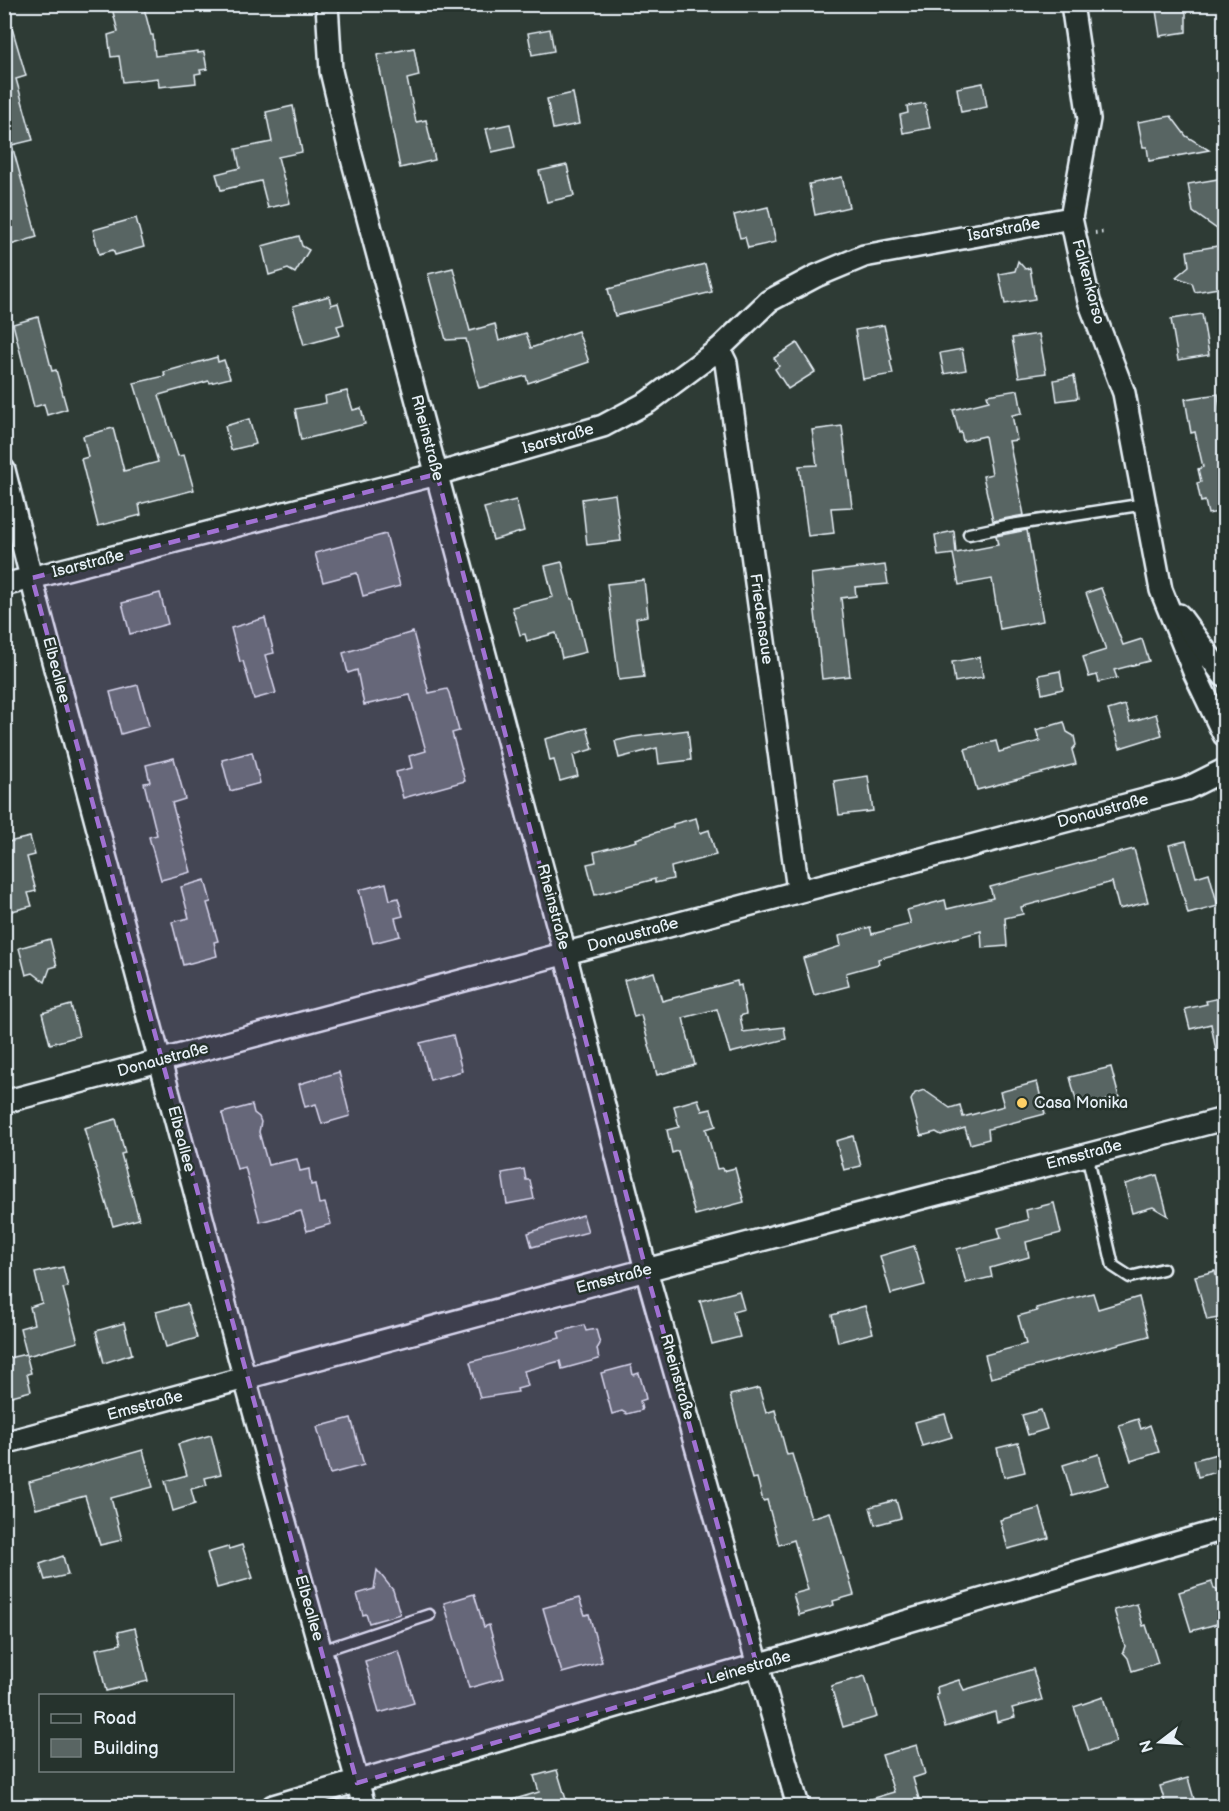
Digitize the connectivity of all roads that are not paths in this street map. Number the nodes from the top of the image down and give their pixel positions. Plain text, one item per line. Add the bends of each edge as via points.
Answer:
1 (327, 4) edge
2 (1072, 4) edge
3 (1071, 218) junction
4 (719, 349) junction
5 (4, 470) edge
6 (437, 474) junction
7 (1145, 504) junction
8 (969, 534) dead end
9 (32, 578) junction
10 (4, 585) edge
11 (1161, 590) junction
12 (1224, 676) edge
13 (1224, 735) edge
14 (1224, 770) edge
15 (798, 891) junction
16 (565, 953) junction
17 (160, 1060) junction
18 (4, 1102) edge
19 (1224, 1119) edge
20 (1087, 1154) junction
21 (1163, 1269) dead end
22 (646, 1270) junction
23 (245, 1379) junction
24 (4, 1443) edge
25 (1224, 1529) edge
26 (429, 1615) dead end
27 (321, 1651) junction
28 (757, 1666) junction
29 (357, 1783) junction
30 (273, 1806) edge
31 (364, 1806) edge
32 (798, 1806) edge

1 - 6 street, Rheinstraße via 331,71
2 - 3 street, Falkenkorso via 1089,119
3 - 4 street, Isarstraße via 864,256 769,301
3 - 7 street, Falkenkorso via 1089,301 1124,393
4 - 6 street, Isarstraße via 648,402 603,426
4 - 15 street, Friedensaue via 726,363
5 - 9 street, Elbeallee
6 - 9 street, Isarstraße
6 - 16 street, Rheinstraße
7 - 8 lane
7 - 11 street, Falkenkorso
9 - 10 street, Isarstraße
9 - 17 street, Elbeallee
11 - 12 street, Falkenkorso
11 - 13 street, Falkenkorso
14 - 15 street, Donaustraße via 1186,789
15 - 16 street, Donaustraße
16 - 17 street, Donaustraße
16 - 22 street, Rheinstraße
17 - 18 street, Donaustraße
17 - 23 street, Elbeallee
19 - 20 street, Emsstraße
20 - 21 lane via 1113,1266 1130,1277
20 - 22 street, Emsstraße
22 - 23 street, Emsstraße
22 - 28 street, Rheinstraße
23 - 24 street, Emsstraße
23 - 27 street, Elbeallee
25 - 28 street, Leinestraße
26 - 27 lane
27 - 29 street, Elbeallee
28 - 29 street, Leinestraße
28 - 32 street, Rheinstraße
29 - 30 street, Leinestraße
29 - 31 street, Elbeallee

